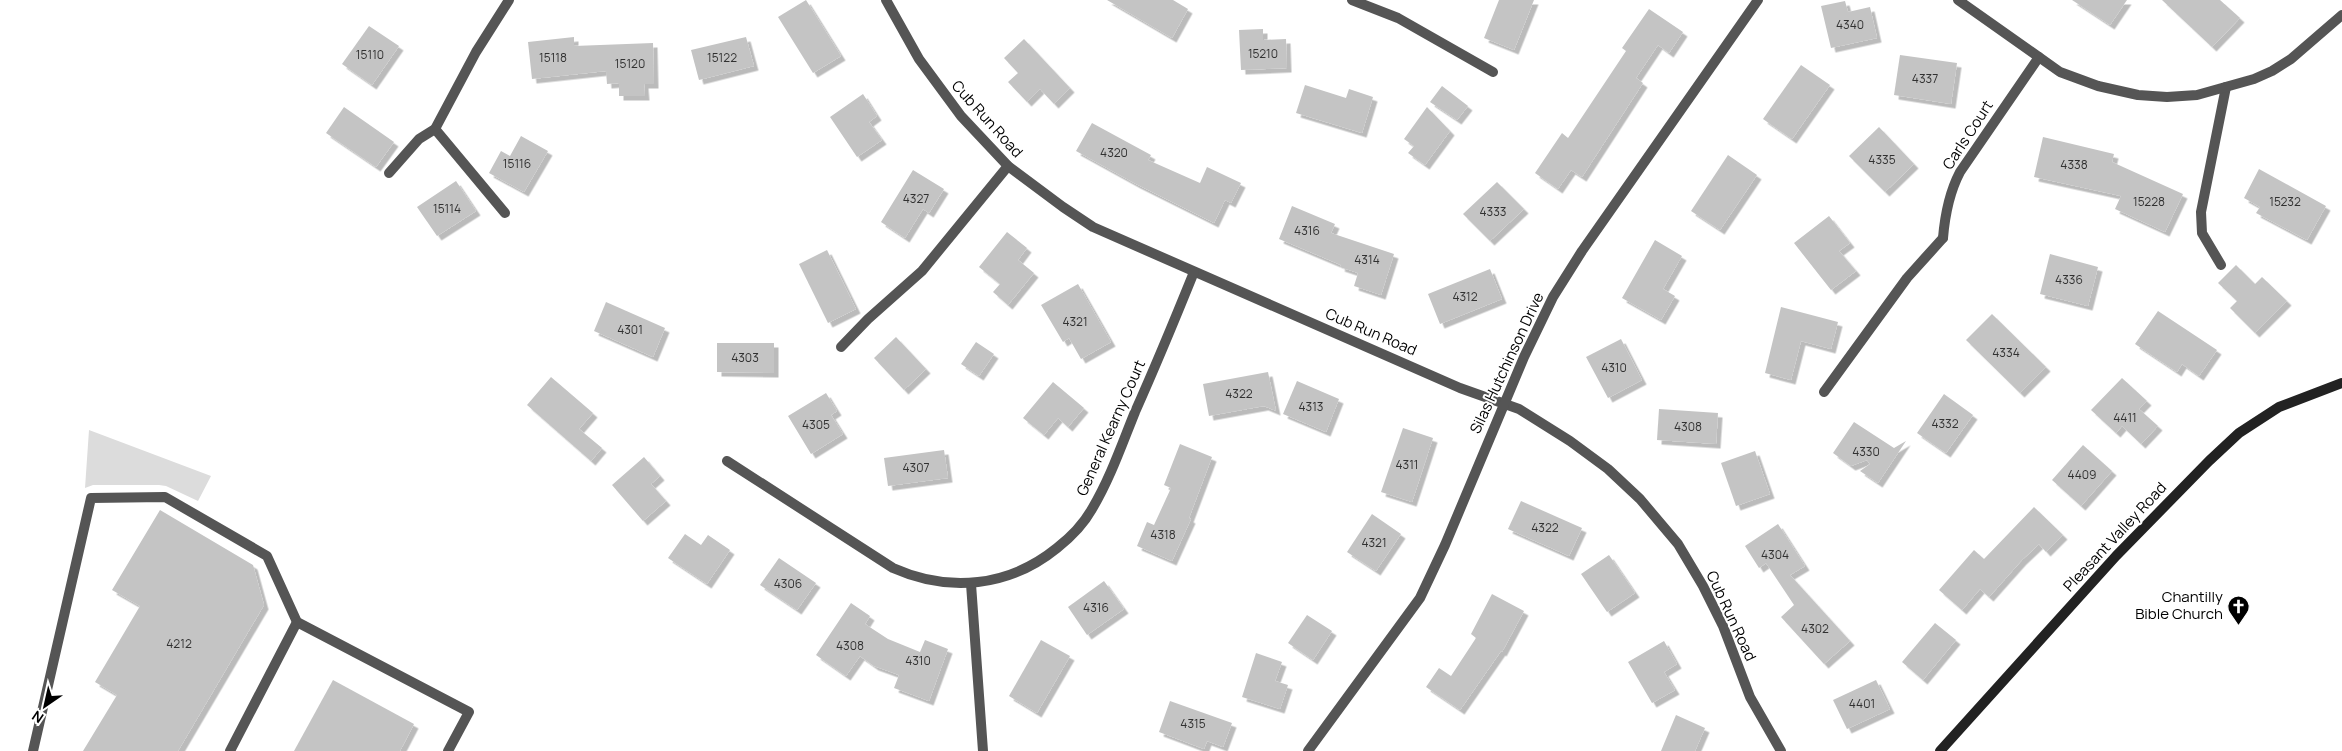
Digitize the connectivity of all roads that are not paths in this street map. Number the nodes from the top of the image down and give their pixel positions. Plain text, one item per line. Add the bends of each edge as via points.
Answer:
1 (509, 0) edge
2 (886, 0) edge
3 (1352, 0) edge
4 (1758, 0) edge
5 (1958, 0) edge
6 (2342, 15) edge
7 (2038, 57) junction
8 (1492, 72) dead end
9 (2226, 87) junction
10 (435, 129) junction
11 (1008, 166) junction
12 (389, 173) dead end
13 (505, 212) dead end
14 (2221, 265) dead end
15 (1194, 272) junction
16 (841, 347) dead end
17 (2342, 383) edge
18 (1824, 392) dead end
19 (1504, 403) junction
20 (727, 461) dead end
21 (971, 584) junction
22 (297, 622) junction
23 (33, 751) edge
24 (230, 751) edge
25 (448, 751) edge
26 (983, 751) edge
27 (1308, 751) edge
28 (1781, 751) edge
29 (1940, 751) edge

1 - 10 street via 476,52
2 - 11 street, Cub Run Road via 940,88
3 - 8 street via 1398,18
4 - 19 street, Silas Hutchinson Drive via 1553,297
5 - 7 street
6 - 9 street via 2291,59 2254,80
7 - 9 street via 2060,72 2090,84 2138,95 2196,95
7 - 18 street, Carls Court via 1960,172 1945,212 1943,238 1907,278
9 - 14 street via 2201,212 2202,233
10 - 12 street via 419,139
10 - 13 street
11 - 15 street, Cub Run Road via 1093,227
11 - 16 street via 922,271
15 - 19 street, Cub Run Road via 1460,388
15 - 21 street, General Kearny Court via 1092,510 1070,538 1046,557 1022,571
17 - 29 main road, Pleasant Valley Road via 2279,407 2239,433 2208,461 2116,556
19 - 27 street, Silas Hutchinson Drive via 1420,598
19 - 28 street, Cub Run Road via 1563,437 1608,469 1640,499 1678,544 1723,626 1750,696
20 - 21 street, General Kearny Court via 893,568 926,580
21 - 26 street
22 - 23 street via 267,556 165,496 90,498
22 - 24 street
22 - 25 street via 469,712

